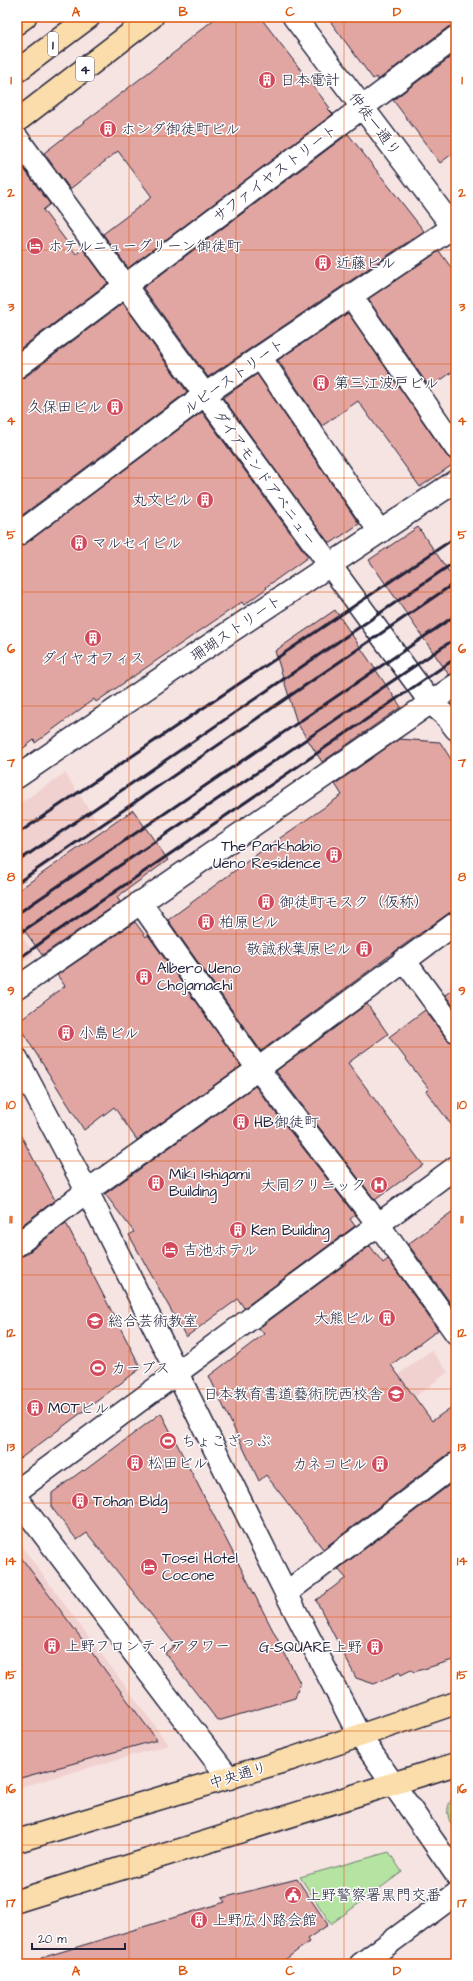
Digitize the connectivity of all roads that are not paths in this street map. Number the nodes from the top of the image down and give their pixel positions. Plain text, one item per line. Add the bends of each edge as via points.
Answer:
1 (25, 17) edge
2 (89, 17) edge
3 (152, 17) edge
4 (294, 17) edge
5 (17, 23) edge
6 (456, 37) edge
7 (17, 71) edge
8 (362, 107) junction
9 (17, 122) edge
10 (17, 138) edge
11 (455, 228) edge
12 (125, 286) junction
13 (351, 296) junction
14 (260, 358) junction
15 (17, 367) edge
16 (204, 395) junction
17 (456, 448) edge
18 (456, 481) edge
19 (380, 532) junction
20 (17, 535) edge
21 (329, 566) junction
22 (456, 685) edge
23 (430, 703) junction
24 (456, 729) edge
25 (17, 777) edge
26 (140, 902) junction
27 (456, 923) edge
28 (404, 960) junction
29 (17, 988) edge
30 (456, 1031) edge
31 (17, 1059) edge
32 (258, 1069) junction
33 (456, 1167) edge
34 (87, 1191) junction
35 (378, 1224) junction
36 (17, 1245) edge
37 (452, 1321) edge
38 (177, 1372) junction
39 (456, 1464) edge
40 (17, 1491) edge
41 (17, 1499) edge
42 (286, 1593) junction
43 (456, 1703) edge
44 (359, 1735) junction
45 (456, 1764) edge
46 (229, 1778) junction
47 (392, 1784) junction
48 (17, 1841) edge
49 (456, 1874) edge
50 (456, 1894) edge
51 (17, 1901) edge
52 (361, 1964) edge

1 - 5 main road
2 - 7 main road, 1
3 - 9 main road, 4
4 - 8 street, 仲徒一通り
6 - 8 street, サファイヤストリート
8 - 11 street, 仲徒一通り
8 - 12 street, サファイヤストリート
10 - 12 street, ダイアモンドアベニュー
11 - 13 street, ルビーストリート
12 - 15 street, サファイヤストリート
12 - 16 street, ダイアモンドアベニュー
13 - 14 street, ルビーストリート
13 - 17 street
14 - 16 street, ルビーストリート
14 - 19 street
16 - 20 street, ルビーストリート
16 - 21 street, ダイアモンドアベニュー
18 - 19 street, 珊瑚ストリート
19 - 21 street, 珊瑚ストリート
21 - 23 street, ダイアモンドアベニュー
21 - 25 street, 珊瑚ストリート
22 - 23 street
23 - 24 street, ダイアモンドアベニュー via 446,716
23 - 26 street
26 - 29 street
26 - 32 street
27 - 28 street
28 - 30 street
28 - 32 street
31 - 34 street
32 - 34 street
32 - 35 street
33 - 35 street
34 - 36 street
34 - 38 street
35 - 37 street
35 - 38 street
38 - 40 street
38 - 42 street
39 - 42 street
41 - 46 street
42 - 44 street
43 - 44 main road, 中央通り
44 - 46 main road, 中央通り
44 - 47 street
45 - 47 main road
46 - 48 main road, 中央通り
47 - 49 street
47 - 51 main road
50 - 52 street

